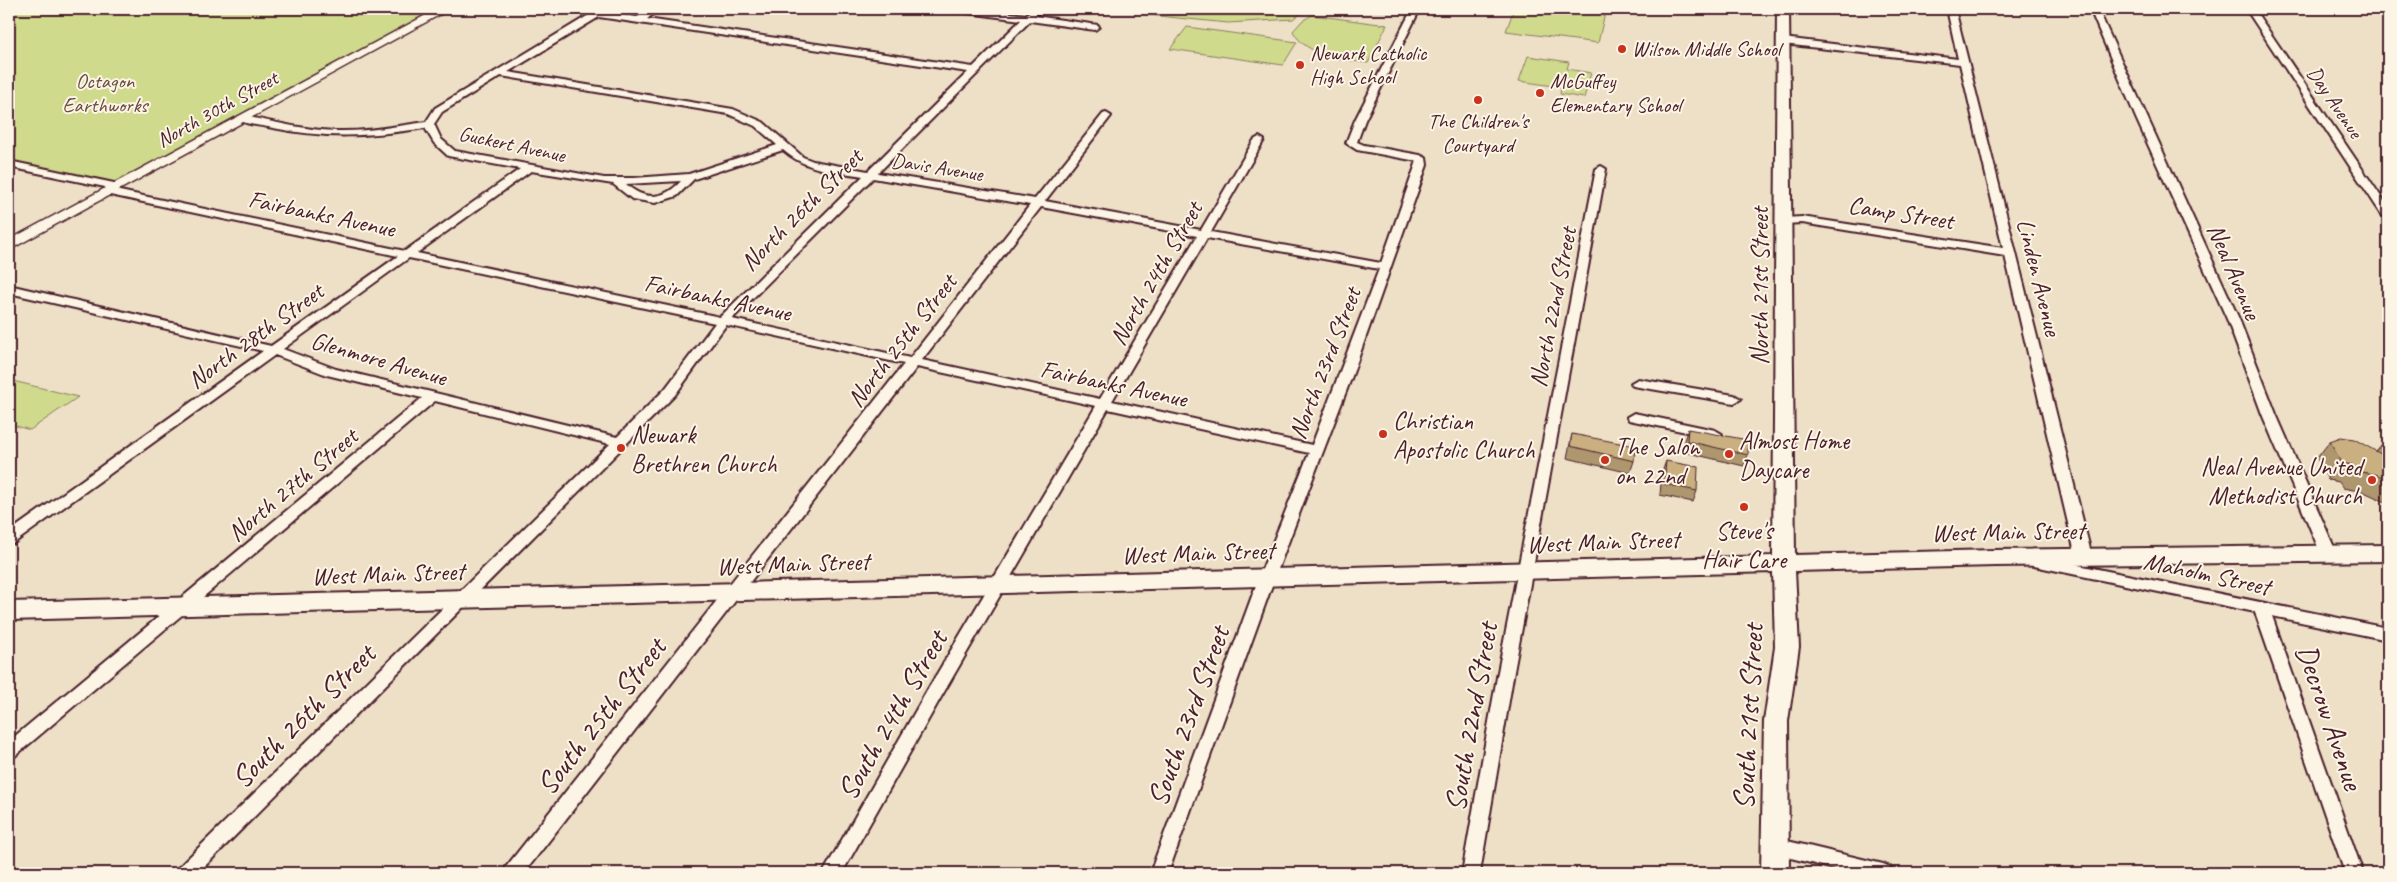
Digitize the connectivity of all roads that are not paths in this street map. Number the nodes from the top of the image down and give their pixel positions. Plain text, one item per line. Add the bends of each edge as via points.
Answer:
1 (445, 9) edge
2 (564, 9) edge
3 (656, 9) edge
4 (960, 9) edge
5 (1037, 9) edge
6 (1416, 9) edge
7 (1783, 9) edge
8 (1951, 9) edge
9 (2094, 9) edge
10 (2250, 9) edge
11 (598, 14) junction
12 (1028, 18) junction
13 (639, 20) junction
14 (1095, 27) dead end
15 (1783, 41) junction
16 (1964, 62) junction
17 (975, 70) junction
18 (499, 73) junction
19 (1106, 116) dead end
20 (244, 119) junction
21 (429, 124) junction
22 (1259, 140) dead end
23 (786, 146) junction
24 (9, 164) edge
25 (527, 169) junction
26 (1601, 169) dead end
27 (870, 175) junction
28 (690, 177) junction
29 (617, 182) junction
30 (110, 192) junction
31 (1038, 203) junction
32 (2388, 215) edge
33 (1784, 221) junction
34 (1204, 234) junction
35 (9, 246) edge
36 (2010, 253) junction
37 (407, 254) junction
38 (1384, 267) junction
39 (9, 289) edge
40 (723, 321) junction
41 (274, 350) junction
42 (913, 362) junction
43 (1638, 383) dead end
44 (432, 397) junction
45 (1734, 399) dead end
46 (1105, 404) junction
47 (1634, 417) dead end
48 (1715, 434) edge
49 (620, 442) junction
50 (1316, 450) junction
51 (9, 539) edge
52 (2388, 553) edge
53 (2329, 554) junction
54 (2084, 557) junction
55 (2016, 558) junction
56 (1784, 564) junction
57 (1525, 571) junction
58 (1268, 577) junction
59 (1000, 585) junction
60 (732, 592) junction
61 (460, 599) junction
62 (181, 606) junction
63 (2261, 608) junction
64 (9, 611) edge
65 (2388, 634) edge
66 (9, 751) edge
67 (1775, 846) junction
68 (186, 873) edge
69 (513, 873) edge
70 (832, 873) edge
71 (1159, 873) edge
72 (1471, 873) edge
73 (1775, 873) edge
74 (1882, 873) edge
75 (2354, 873) edge

1 - 20 street, North 30th Street
2 - 11 street
3 - 13 street
4 - 12 street
5 - 12 street, North 26th Street
6 - 38 street, North 23rd Street via 1351,143 1361,148 1422,160
7 - 15 main road, North 21st Street
8 - 16 street, Linden Avenue
9 - 53 street, Neal Avenue via 2233,319 2269,414
10 - 32 street, Day Avenue
11 - 13 street
11 - 18 street
12 - 14 street
12 - 17 street, North 26th Street
13 - 17 street
15 - 16 street
15 - 33 main road, North 21st Street
16 - 36 street, Linden Avenue
17 - 27 street, North 26th Street
18 - 21 street via 438,110
18 - 23 street, Davis Avenue via 730,111 759,124
19 - 31 street, North 25th Street
20 - 21 street, Guckert Avenue via 312,132 348,134
20 - 30 street, North 30th Street
21 - 25 street, Guckert Avenue via 434,138 452,154
22 - 34 street, North 24th Street
23 - 27 street, Davis Avenue via 798,159 810,164
23 - 28 street, Guckert Avenue
24 - 30 street via 110,185
25 - 29 street, Guckert Avenue
25 - 37 street, North 28th Street
26 - 57 street, North 22nd Street
27 - 31 street, Davis Avenue
27 - 40 street, North 26th Street
28 - 29 street, Guckert Avenue
28 - 29 street via 676,193 655,200 634,197
30 - 35 street, North 30th Street
30 - 37 street, Fairbanks Avenue
31 - 34 street, Davis Avenue
31 - 42 street, North 25th Street
33 - 36 street, Camp Street via 1802,220
33 - 56 main road, North 21st Street
34 - 38 street, Davis Avenue
34 - 46 street, North 24th Street
36 - 54 street, Linden Avenue
37 - 40 street, Fairbanks Avenue
37 - 41 street, North 28th Street
38 - 50 street, North 23rd Street
39 - 41 street, Glenmore Avenue
40 - 42 street, Fairbanks Avenue
40 - 49 street, North 26th Street via 670,392
41 - 44 street, Glenmore Avenue via 332,372
41 - 51 street, North 28th Street
42 - 46 street, Fairbanks Avenue
42 - 60 street, North 25th Street
43 - 45 street
44 - 49 street, Glenmore Avenue
44 - 62 street, North 27th Street
46 - 50 street, Fairbanks Avenue
46 - 59 street, North 24th Street
47 - 48 street
49 - 61 street, North 26th Street
50 - 58 street, North 23rd Street
52 - 53 main road, West Main Street
53 - 54 main road, West Main Street
54 - 55 main road, West Main Street
55 - 56 main road, West Main Street
55 - 63 street, Maholm Street
56 - 57 main road, West Main Street
56 - 67 main road, South 21st Street via 1787,647 1776,722
57 - 58 main road, West Main Street
57 - 72 street, South 22nd Street
58 - 59 main road, West Main Street
58 - 71 street, South 23rd Street
59 - 60 main road, West Main Street
59 - 70 street, South 24th Street
60 - 61 main road, West Main Street
60 - 69 street, South 25th Street
61 - 62 main road, West Main Street
61 - 68 street, South 26th Street
62 - 64 main road, West Main Street
62 - 66 street, North 27th Street
63 - 65 street, Maholm Street
63 - 75 street, Decrow Avenue
67 - 73 main road, South 21st Street
67 - 74 street

